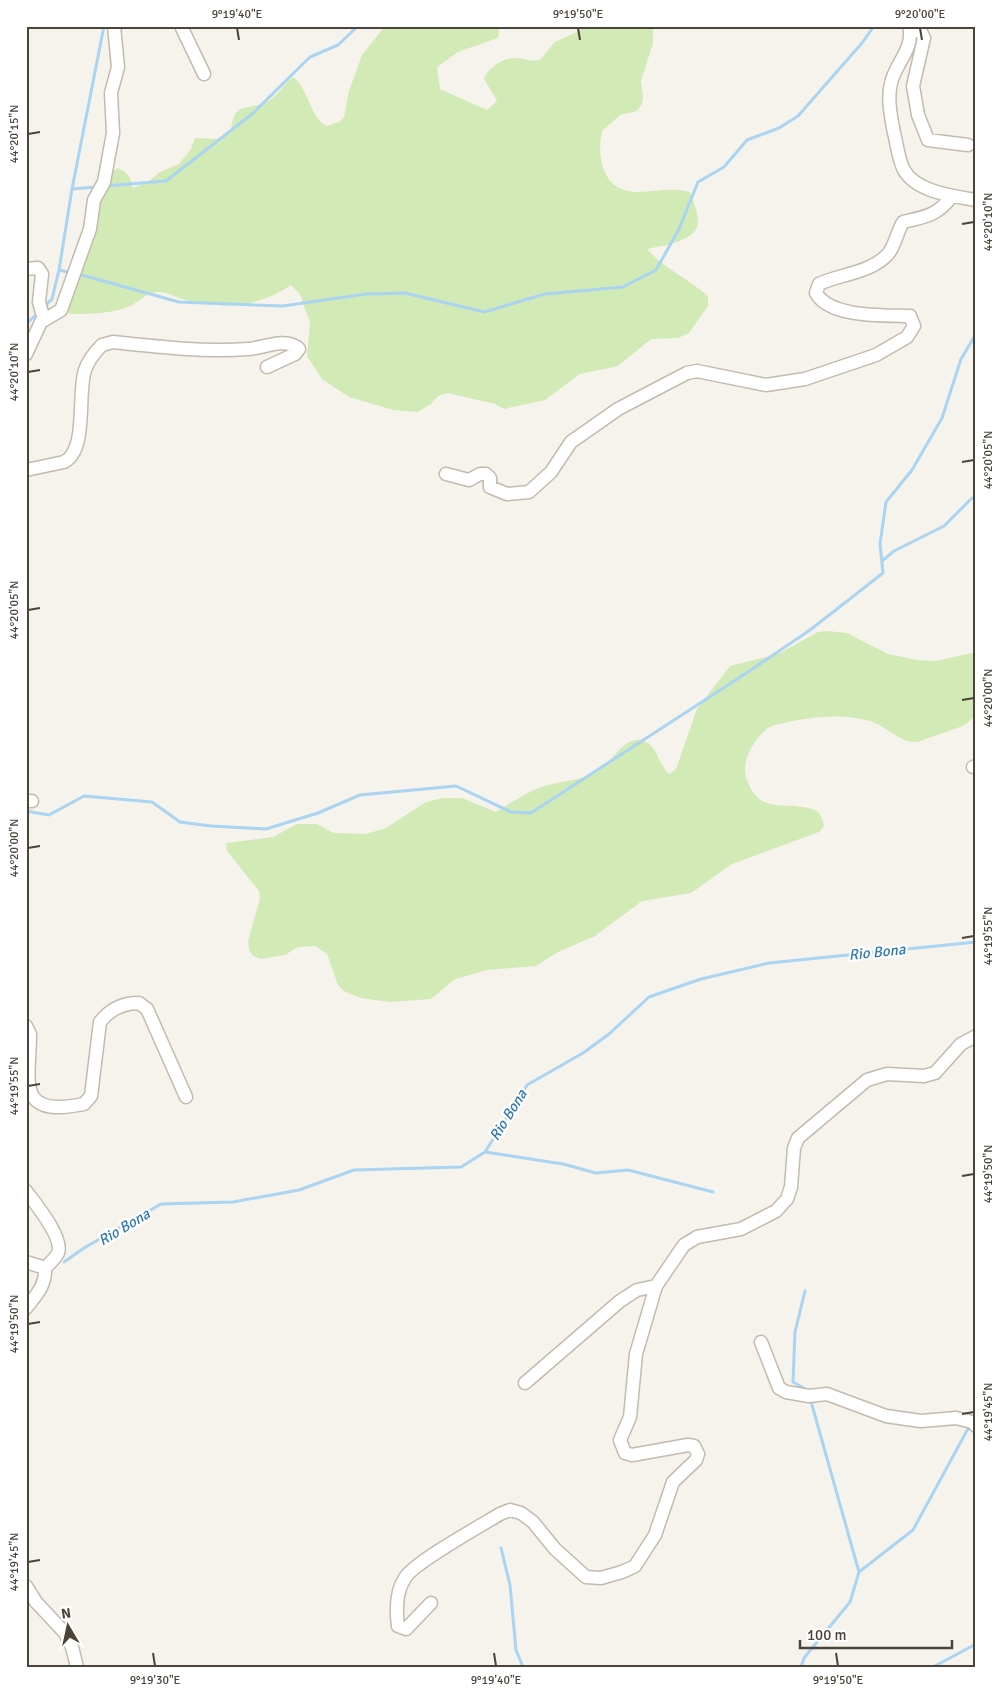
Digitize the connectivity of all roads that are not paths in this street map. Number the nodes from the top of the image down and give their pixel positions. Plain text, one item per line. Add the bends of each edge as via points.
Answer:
1 (114, 26) edge
2 (181, 26) edge
3 (910, 28) edge
4 (204, 74) dead end
5 (968, 145) dead end
6 (952, 196) junction
7 (976, 200) edge
8 (26, 269) edge
9 (44, 320) junction
10 (26, 354) edge
11 (266, 367) dead end
12 (26, 470) edge
13 (446, 474) dead end
14 (26, 1026) edge
15 (976, 1036) edge
16 (186, 1097) dead end
17 (26, 1190) edge
18 (26, 1262) edge
19 (44, 1268) junction
20 (656, 1286) junction
21 (26, 1308) edge
22 (761, 1342) dead end
23 (525, 1383) dead end
24 (976, 1426) edge
25 (26, 1586) edge
26 (431, 1603) dead end
27 (77, 1667) edge

1 - 9 street via 118,67 111,93 113,134 104,182 94,200 90,229 60,310
2 - 4 street
3 - 5 street via 921,32 924,38 913,86 918,115 928,140
3 - 6 street via 909,44 891,82 889,98 902,168 918,184
6 - 7 street
6 - 13 street via 943,209 903,222 893,246 877,262 819,284 816,294 833,308 910,316 914,326 907,337 876,355 805,380 766,385 697,371 687,373 618,410 572,442 551,472 529,492 507,494 490,487 490,478 486,474 469,480
8 - 9 street via 38,268 42,274 39,302
9 - 10 street
11 - 12 street via 299,349 286,343 250,349 190,351 113,342 102,345 84,370 74,452 64,462
14 - 16 street via 30,1034 28,1087 33,1098 56,1106 84,1104 91,1096 100,1022 119,1006 138,1003 147,1009
15 - 20 street via 961,1044 935,1073 924,1076 887,1074 861,1084 798,1138 794,1148 791,1187 787,1200 776,1211 741,1229 698,1236 684,1245
17 - 19 street via 57,1236 58,1254
18 - 19 street
19 - 21 street via 41,1289
20 - 23 street via 637,1290 620,1301
20 - 26 street via 636,1354 630,1417 620,1440 625,1453 632,1455 688,1445 694,1446 698,1454 696,1460 673,1482 655,1534 635,1566 600,1578 586,1577 555,1549 533,1522 522,1513 510,1510 405,1576 399,1591 398,1626 406,1630
22 - 24 street via 779,1388 786,1392 809,1396 827,1394 886,1416 921,1421 956,1418
25 - 27 street via 36,1602 65,1633

